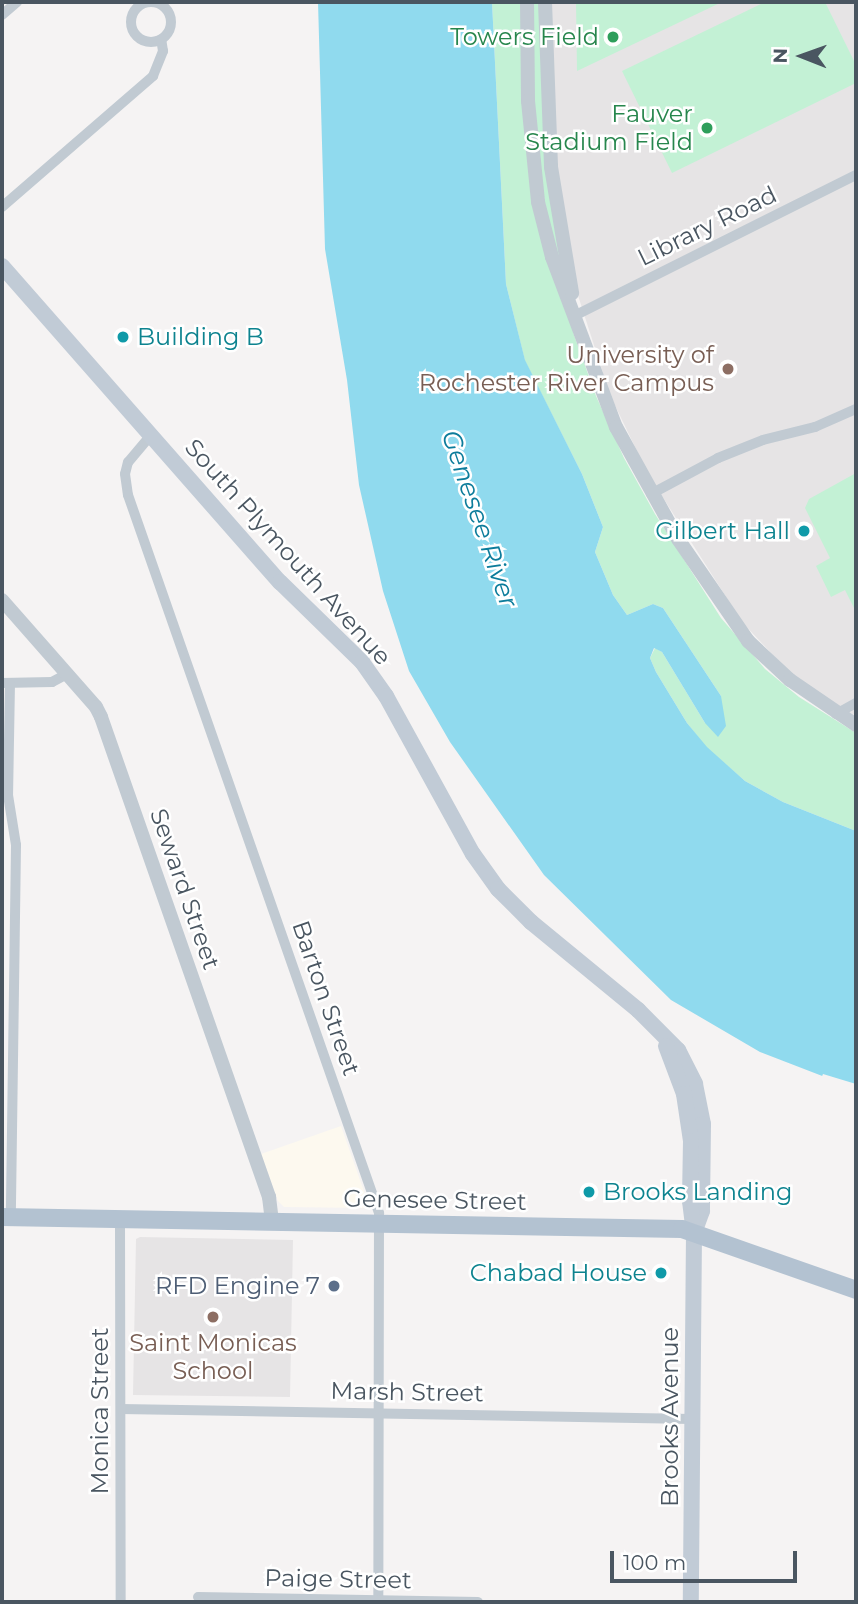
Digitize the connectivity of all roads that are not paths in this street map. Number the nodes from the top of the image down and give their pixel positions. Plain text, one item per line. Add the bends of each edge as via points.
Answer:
1 (17, 2) edge
2 (527, 2) edge
3 (545, 2) edge
4 (2, 15) edge
5 (161, 39) dead end
6 (856, 175) edge
7 (2, 207) edge
8 (2, 266) edge
9 (576, 315) junction
10 (856, 409) edge
11 (151, 435) junction
12 (651, 494) junction
13 (2, 600) edge
14 (67, 674) junction
15 (6, 683) edge
16 (856, 703) edge
17 (836, 714) junction
18 (856, 725) edge
19 (6, 1217) edge
20 (120, 1219) junction
21 (272, 1222) junction
22 (380, 1224) junction
23 (694, 1233) junction
24 (856, 1290) edge
25 (121, 1409) junction
26 (379, 1412) junction
27 (692, 1419) junction
28 (198, 1597) dead end
29 (121, 1602) edge
30 (379, 1602) edge
31 (478, 1602) edge
32 (691, 1602) edge

1 - 4 street
2 - 9 street via 528,101 537,193 552,257
3 - 9 street via 551,167
5 - 7 street via 163,51 153,76
6 - 9 street, Library Road
8 - 11 main road, South Plymouth Avenue
9 - 12 street via 606,403
10 - 12 street via 718,458
11 - 22 street, Barton Street via 128,462 128,495
11 - 23 main road, South Plymouth Avenue via 280,582 370,673 473,854 498,889 660,1034 680,1080 689,1116
12 - 17 street via 748,641
13 - 14 street, Seward Street
14 - 15 street via 52,682
14 - 21 street, Seward Street via 101,717 268,1195
15 - 19 street via 8,795 16,845
16 - 17 street
17 - 18 street
19 - 20 main road, Genesee Street
20 - 21 main road, Genesee Street
20 - 25 street, Monica Street
21 - 22 main road, Genesee Street
22 - 23 main road, Genesee Street via 677,1229
22 - 26 street, Barton Street
23 - 24 main road, Genesee Street
23 - 27 main road, Brooks Avenue
25 - 26 street, Marsh Street
25 - 29 street, Monica Street
26 - 27 street, Marsh Street
26 - 30 street, Barton Street
27 - 32 main road, Brooks Avenue
28 - 30 street, Paige Street
30 - 31 street, Paige Street

